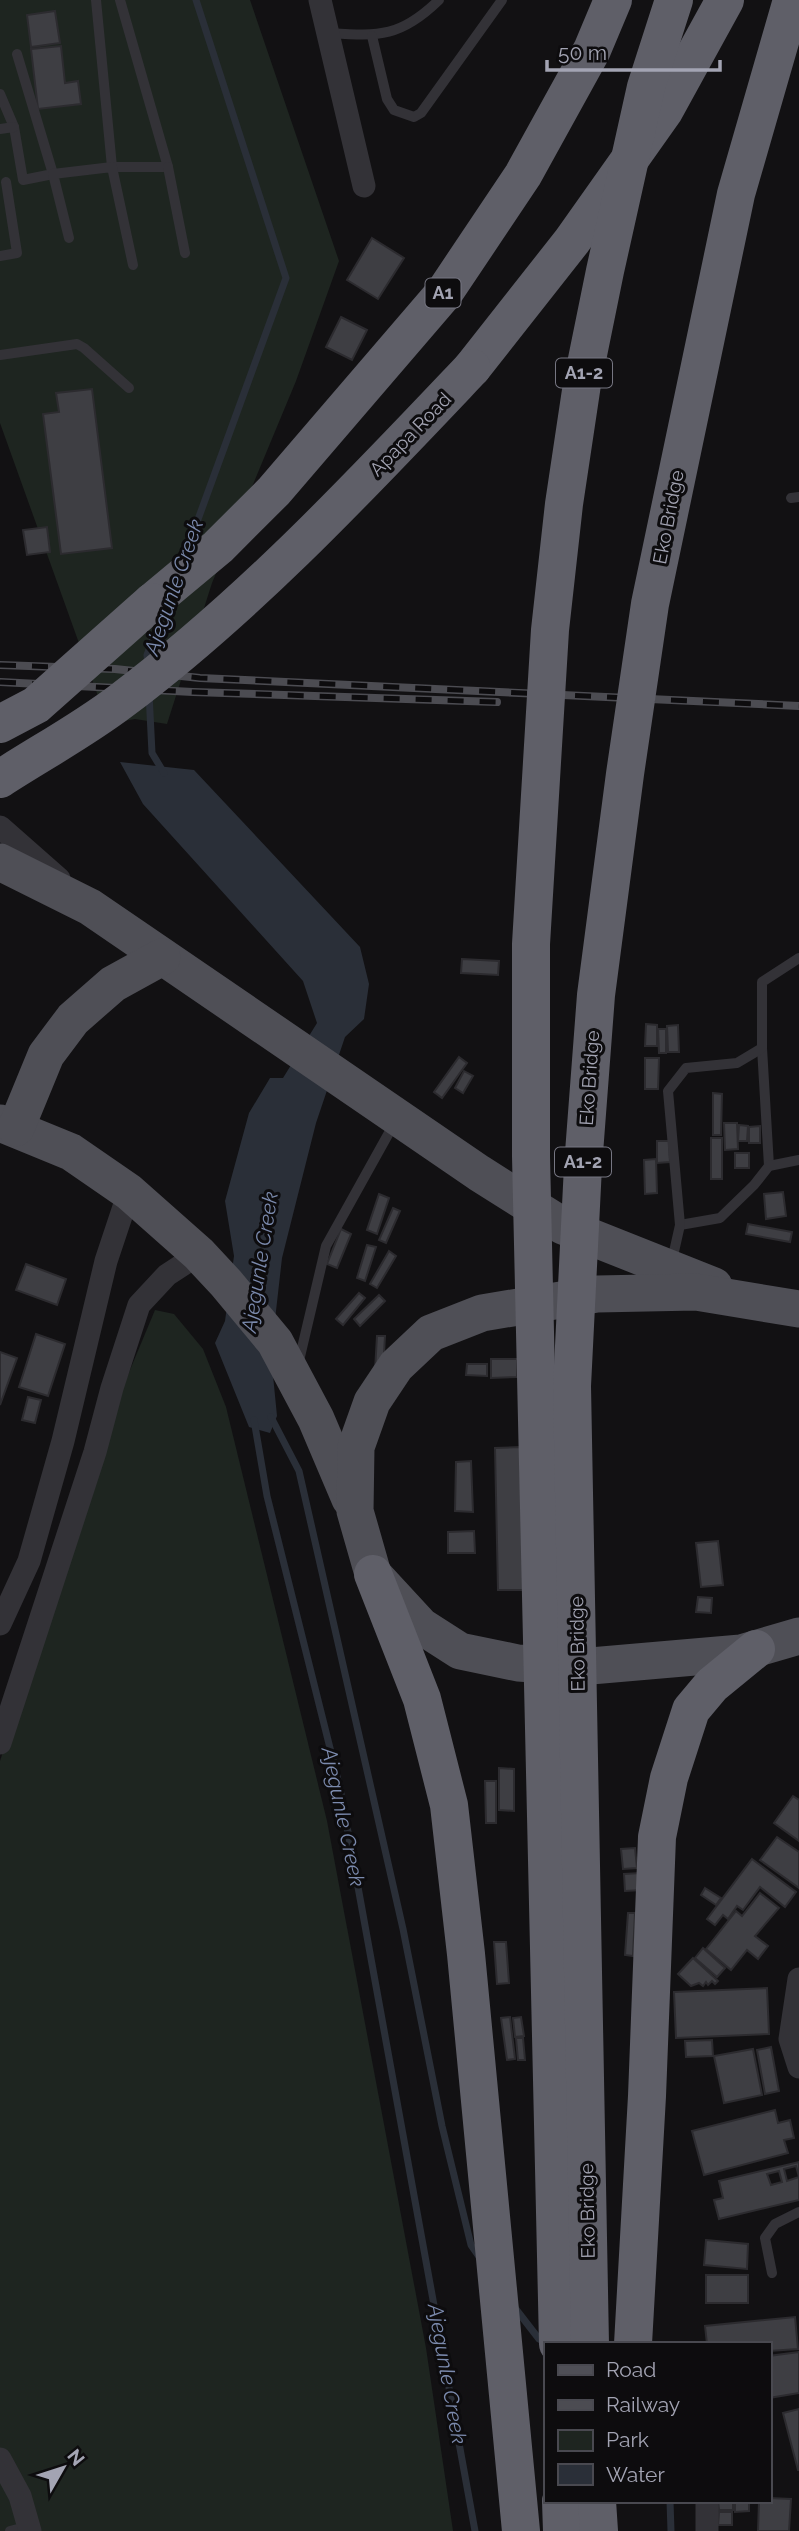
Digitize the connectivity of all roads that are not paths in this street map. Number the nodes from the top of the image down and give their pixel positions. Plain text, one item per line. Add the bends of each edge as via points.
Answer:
1 (96, 0) edge
2 (120, 0) edge
3 (320, 0) edge
4 (439, 0) edge
5 (502, 0) edge
6 (613, 0) edge
7 (674, 0) edge
8 (725, 0) edge
9 (792, 0) edge
10 (328, 33) junction
11 (372, 36) junction
12 (17, 54) dead end
13 (0, 94) edge
14 (14, 127) junction
15 (0, 130) edge
16 (112, 167) junction
17 (168, 167) junction
18 (53, 174) junction
19 (23, 180) junction
20 (3, 182) edge
21 (363, 186) dead end
22 (69, 238) dead end
23 (186, 253) dead end
24 (0, 256) edge
25 (133, 265) dead end
26 (0, 355) edge
27 (129, 388) dead end
28 (0, 724) edge
29 (0, 779) edge
30 (0, 827) edge
31 (0, 862) edge
32 (90, 907) junction
33 (162, 957) junction
34 (799, 958) edge
35 (762, 1048) junction
36 (398, 1117) junction
37 (8, 1125) edge
38 (799, 1160) edge
39 (769, 1166) junction
40 (129, 1192) junction
41 (680, 1224) junction
42 (199, 1254) junction
43 (670, 1267) junction
44 (754, 1302) junction
45 (799, 1309) edge
46 (294, 1379) junction
47 (63, 1441) junction
48 (95, 1452) junction
49 (355, 1511) junction
50 (373, 1574) junction
51 (0, 1624) edge
52 (799, 1636) edge
53 (756, 1649) junction
54 (0, 1743) edge
55 (799, 1979) edge
56 (799, 2067) edge
57 (799, 2212) edge
58 (772, 2273) dead end
59 (558, 2342) edge
60 (590, 2342) edge
61 (633, 2342) edge
62 (0, 2459) edge
63 (561, 2503) edge
64 (597, 2503) edge
65 (624, 2503) edge
66 (707, 2503) edge
67 (23, 2529) edge
68 (521, 2531) edge
69 (562, 2531) edge
70 (599, 2531) edge
71 (623, 2531) edge
72 (707, 2531) edge

1 - 16 lane
2 - 17 lane
3 - 10 street
4 - 11 lane via 399,30
5 - 11 lane via 414,117 394,110 387,99
6 - 28 highway, A1, bridge via 592,50 523,176 444,293 363,390 218,547 36,705
7 - 59 highway, Eko Bridge / A1-2, bridge via 643,100 582,384 550,630 531,944 530,1156
8 - 29 highway, Apapa Road, bridge via 664,111 572,241 472,368 367,479 222,618 120,702
9 - 60 highway, Eko Bridge / A1-2, bridge via 736,194 650,604 596,995 572,1386
10 - 11 lane
10 - 21 street
12 - 18 lane
13 - 14 lane
14 - 15 lane
14 - 19 lane
16 - 17 lane
16 - 18 lane
16 - 25 lane
17 - 23 lane
18 - 19 lane
18 - 22 lane
19 - 20 lane
20 - 24 lane via 17,253
26 - 27 lane via 77,344
30 - 32 street
31 - 32 main road
32 - 33 main road
33 - 36 main road
33 - 37 main road via 113,984 72,1019 46,1055
34 - 35 lane via 762,982
35 - 39 lane
35 - 41 lane via 737,1063 686,1069 668,1091
36 - 43 main road via 563,1226
36 - 46 lane via 326,1246
37 - 40 main road via 71,1152
38 - 39 lane
39 - 41 lane via 720,1218
40 - 42 main road
40 - 47 street via 106,1261
41 - 43 lane
42 - 46 main road via 275,1342
42 - 48 street via 167,1275 139,1305
43 - 44 main road
44 - 45 main road
44 - 49 main road via 696,1292 597,1294 482,1313 431,1333 396,1366 372,1402 356,1447
46 - 49 main road
47 - 48 street
47 - 51 street via 29,1561
48 - 54 street
49 - 50 main road
50 - 53 main road via 421,1626 460,1651 518,1663 579,1667
50 - 68 highway via 422,1699 449,1805
52 - 53 main road
53 - 61 highway via 712,1685 691,1710 669,1778 657,1837
55 - 56 street via 790,2039
57 - 58 lane via 775,2224 765,2238
62 - 67 street via 20,2496
63 - 69 highway
64 - 70 highway
65 - 71 highway
66 - 72 street

